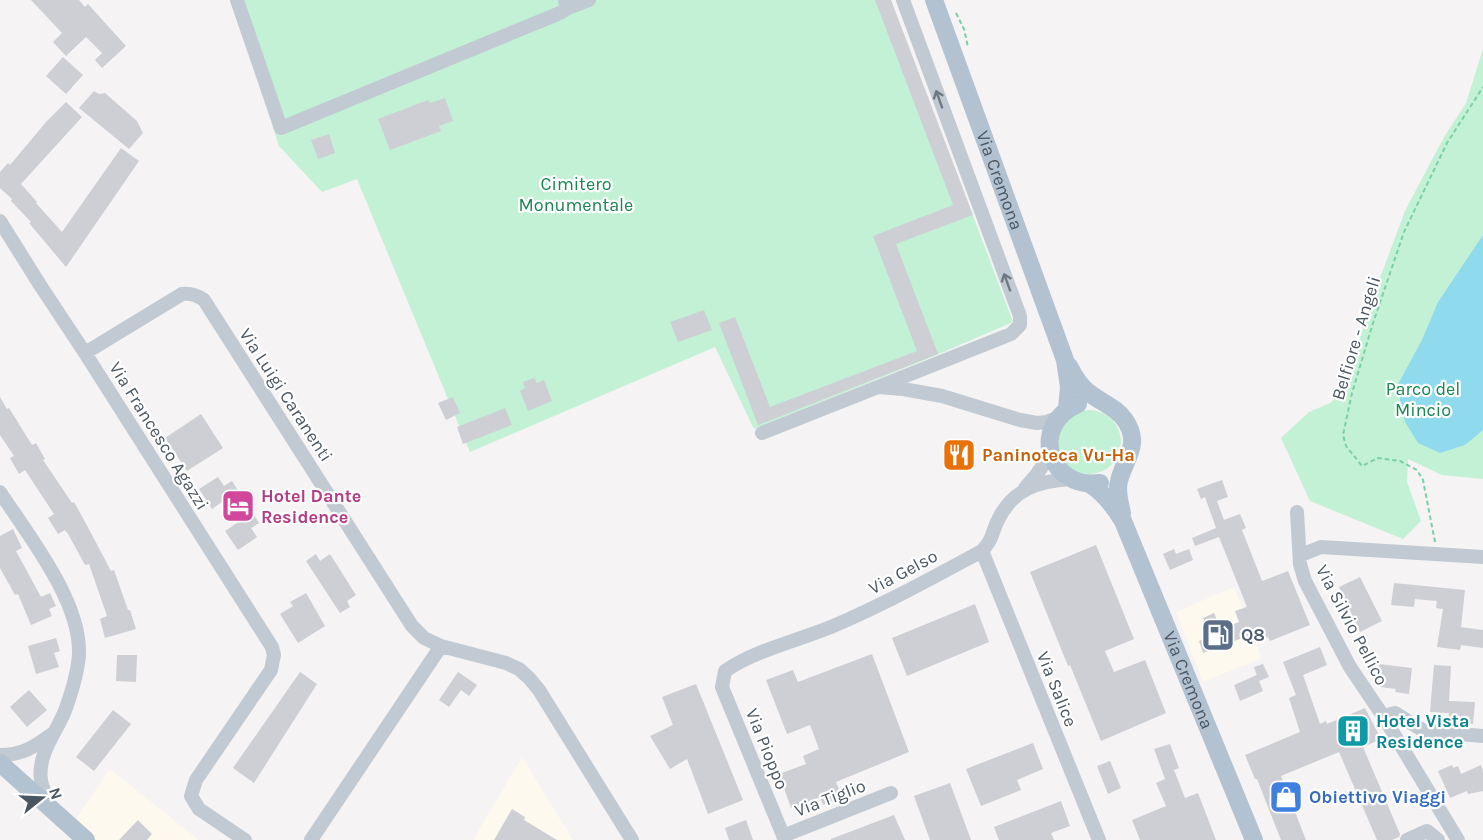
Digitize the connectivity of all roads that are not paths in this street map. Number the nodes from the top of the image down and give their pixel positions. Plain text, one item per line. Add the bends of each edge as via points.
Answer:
1 (237, 0) edge
2 (589, 0) edge
3 (903, 0) edge
4 (934, 0) edge
5 (567, 4) edge
6 (0, 221) edge
7 (85, 353) junction
8 (1065, 360) junction
9 (878, 387) junction
10 (1107, 405) junction
11 (1062, 413) junction
12 (1020, 420) junction
13 (762, 433) dead end
14 (1050, 447) junction
15 (1124, 468) junction
16 (1071, 479) junction
17 (1090, 484) junction
18 (1022, 491) junction
19 (2, 501) edge
20 (1297, 512) dead end
21 (1123, 521) junction
22 (982, 551) junction
23 (1301, 555) junction
24 (1483, 557) edge
25 (441, 646) junction
26 (725, 671) joint
27 (1383, 716) junction
28 (53, 733) junction
29 (1483, 736) edge
30 (22, 753) junction
31 (0, 755) edge
32 (0, 763) edge
33 (41, 765) junction
34 (16, 778) junction
35 (891, 793) dead end
36 (51, 808) junction
37 (784, 838) edge
38 (86, 840) edge
39 (245, 840) edge
40 (311, 840) edge
41 (632, 840) edge
42 (1099, 840) edge
43 (1254, 840) edge
44 (1407, 840) edge
45 (1438, 840) edge
46 (1458, 840) edge

1 - 5 street via 281,128
2 - 5 street
9 -> 3 street via 1011,334 1020,325 1020,316
4 - 8 main road, Via Cremona
6 - 7 street, Via Francesco Agazzi
7 - 25 street, Via Luigi Caranenti via 182,294 190,293 204,300 412,626 424,638
7 - 39 street, Via Francesco Agazzi via 272,647 271,670 196,780 191,796 199,809
8 - 10 main road, Via Cremona via 1086,390
8 - 11 main road, Via Cremona via 1069,387
9 - 12 street via 942,396
9 - 13 street
10 - 11 main road via 1094,401 1080,403
10 - 15 main road, Via Cremona via 1126,421 1130,432 1132,445
11 - 12 street via 1046,422
11 - 14 main road, Via Cremona via 1053,425
12 - 14 street via 1039,430
14 - 16 main road via 1055,464
14 - 18 street via 1037,474
15 - 17 main road via 1114,477
15 - 21 main road, Via Cremona via 1118,492
16 - 17 main road, Via Cremona
16 - 18 street via 1050,480
17 - 21 main road, Via Cremona via 1112,502
18 - 22 street via 996,522
19 - 28 street via 53,573 68,602 76,632 79,653 75,677 66,709
20 - 23 street, Via Silvio Pellico
21 - 43 main road, Via Cremona
22 - 26 street, Via Gelso via 882,605 739,661
22 - 42 street, Via Salice
23 - 24 street via 1321,547
23 - 27 street, Via Silvio Pellico via 1305,581 1350,667
25 - 40 street
25 - 41 street, Via Luigi Caranenti via 506,663 529,678
26 - 37 street, Via Pioppo via 722,687
27 - 29 street via 1395,713 1424,731
27 - 46 street, Via Silvio Pellico
28 - 30 street
28 - 33 street
30 - 31 street
30 - 34 street
32 - 34 main road
33 - 34 street
33 - 36 street via 41,780
34 - 36 main road
35 - 37 street, Via Tiglio
36 - 38 main road
44 - 45 street via 1427,831

